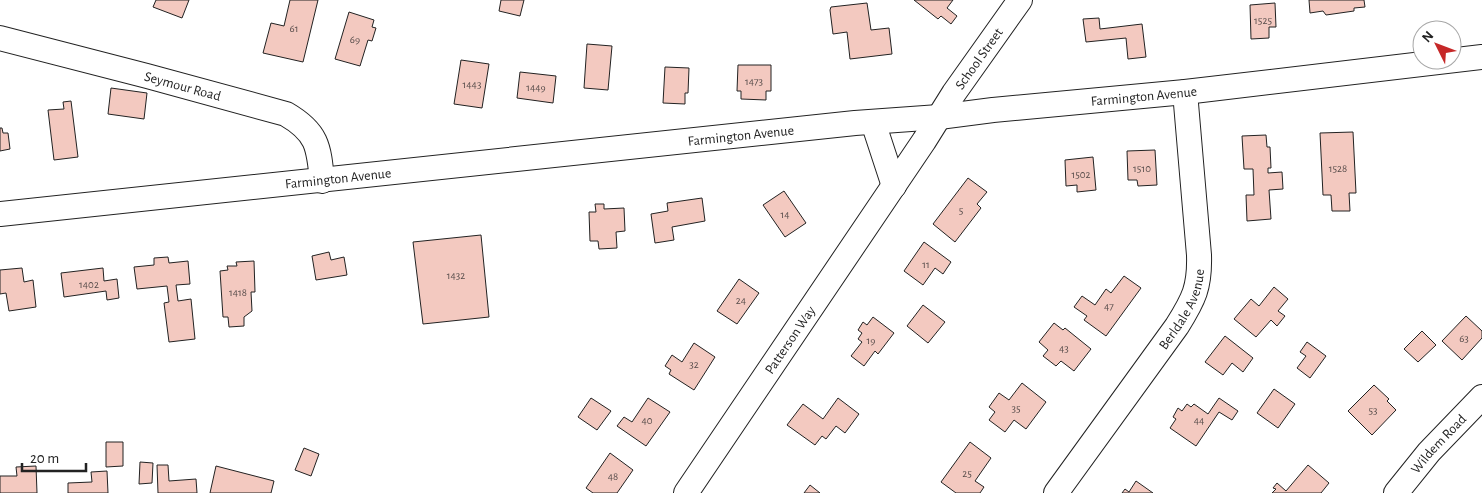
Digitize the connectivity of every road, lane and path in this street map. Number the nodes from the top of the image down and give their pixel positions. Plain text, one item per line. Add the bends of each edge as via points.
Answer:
1 (1020, 0) edge
2 (0, 38) edge
3 (1482, 57) edge
4 (1185, 92) junction
5 (939, 118) junction
6 (873, 122) junction
7 (322, 181) junction
8 (894, 186) junction
9 (0, 214) edge
10 (1482, 397) edge
11 (686, 493) edge
12 (1056, 493) edge
13 (1396, 493) edge

1 - 5 street, School Street
2 - 7 street, Seymour Road via 286,114 301,123 314,138
3 - 4 street, Farmington Avenue
4 - 5 street, Farmington Avenue
4 - 12 street, Berldale Avenue via 1200,273 1196,291 1177,326
5 - 6 street, Farmington Avenue
5 - 8 street, Patterson Way
6 - 7 street, Farmington Avenue
6 - 8 street
7 - 9 street, Farmington Avenue
8 - 11 street, Patterson Way
10 - 13 street, Wildem Road via 1429,452

